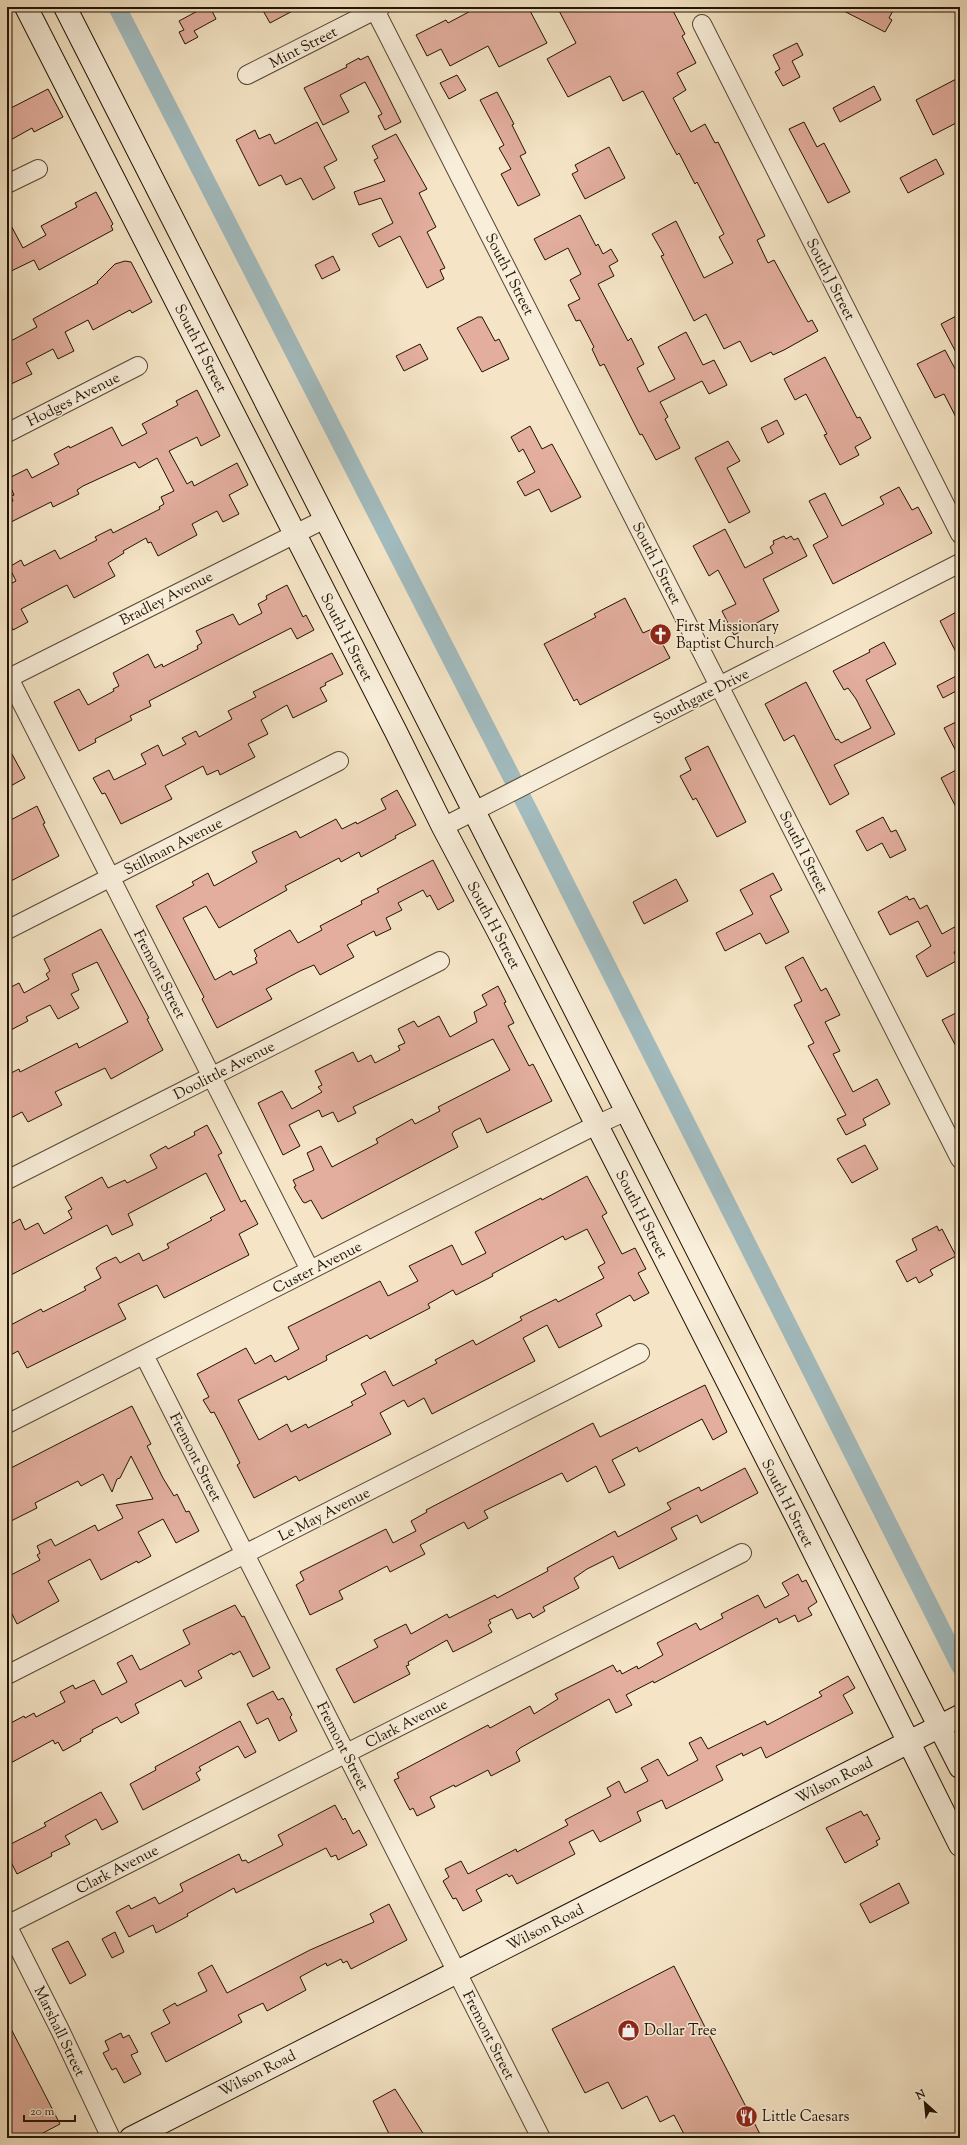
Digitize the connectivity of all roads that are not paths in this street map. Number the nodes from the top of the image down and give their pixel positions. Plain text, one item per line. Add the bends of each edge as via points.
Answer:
1 (26, 7) edge
2 (65, 7) edge
3 (378, 8) edge
4 (702, 24) dead end
5 (247, 75) dead end
6 (38, 169) dead end
7 (7, 184) edge
8 (138, 366) dead end
9 (7, 433) edge
10 (324, 519) junction
11 (294, 533) junction
12 (960, 534) edge
13 (960, 563) edge
14 (8, 679) edge
15 (719, 686) junction
16 (339, 761) dead end
17 (473, 812) junction
18 (443, 827) junction
19 (110, 877) junction
20 (7, 930) edge
21 (440, 960) dead end
22 (212, 1076) junction
23 (627, 1111) junction
24 (596, 1125) junction
25 (960, 1159) edge
26 (7, 1180) edge
27 (310, 1270) junction
28 (640, 1354) dead end
29 (144, 1355) junction
30 (7, 1424) edge
31 (742, 1553) dead end
32 (245, 1554) junction
33 (7, 1675) edge
34 (960, 1716) edge
35 (939, 1726) junction
36 (907, 1742) junction
37 (347, 1753) junction
38 (960, 1768) edge
39 (960, 1845) edge
40 (7, 1925) edge
41 (458, 1971) junction
42 (111, 2138) edge
43 (131, 2138) edge
44 (541, 2138) edge

1 - 11 street, South H Street
2 - 10 street
3 - 5 street, Mint Street
3 - 15 street, South I Street
4 - 12 street, South J Street
6 - 7 street
8 - 9 street, Hodges Avenue
10 - 11 street, Bradley Avenue
10 - 17 street
11 - 14 street, Bradley Avenue
11 - 18 street, South H Street
13 - 15 street, Southgate Drive
14 - 19 street, Fremont Street
15 - 17 street, Southgate Drive
15 - 25 street, South I Street
16 - 19 street, Stillman Avenue
17 - 18 street, Southgate Drive
17 - 23 street
18 - 24 street, South H Street
19 - 20 street, Stillman Avenue
19 - 22 street, Fremont Street
21 - 22 street, Doolittle Avenue
22 - 26 street, Doolittle Avenue
22 - 27 street, Fremont Street
23 - 24 street, Custer Avenue
23 - 35 street
24 - 27 street, Custer Avenue
24 - 36 street, South H Street via 798,1520
27 - 29 street, Custer Avenue
28 - 32 street, Le May Avenue
29 - 30 street, Custer Avenue
29 - 32 street, Fremont Street
31 - 37 street, Clark Avenue
32 - 33 street, Le May Avenue
32 - 37 street, Fremont Street
34 - 35 street, Wilson Road
35 - 36 street, Wilson Road
35 - 38 street
36 - 39 street, South H Street
36 - 41 street, Wilson Road
37 - 40 street, Clark Avenue
37 - 41 street, Fremont Street
40 - 42 street, Marshall Street
41 - 43 street, Wilson Road
41 - 44 street, Fremont Street

